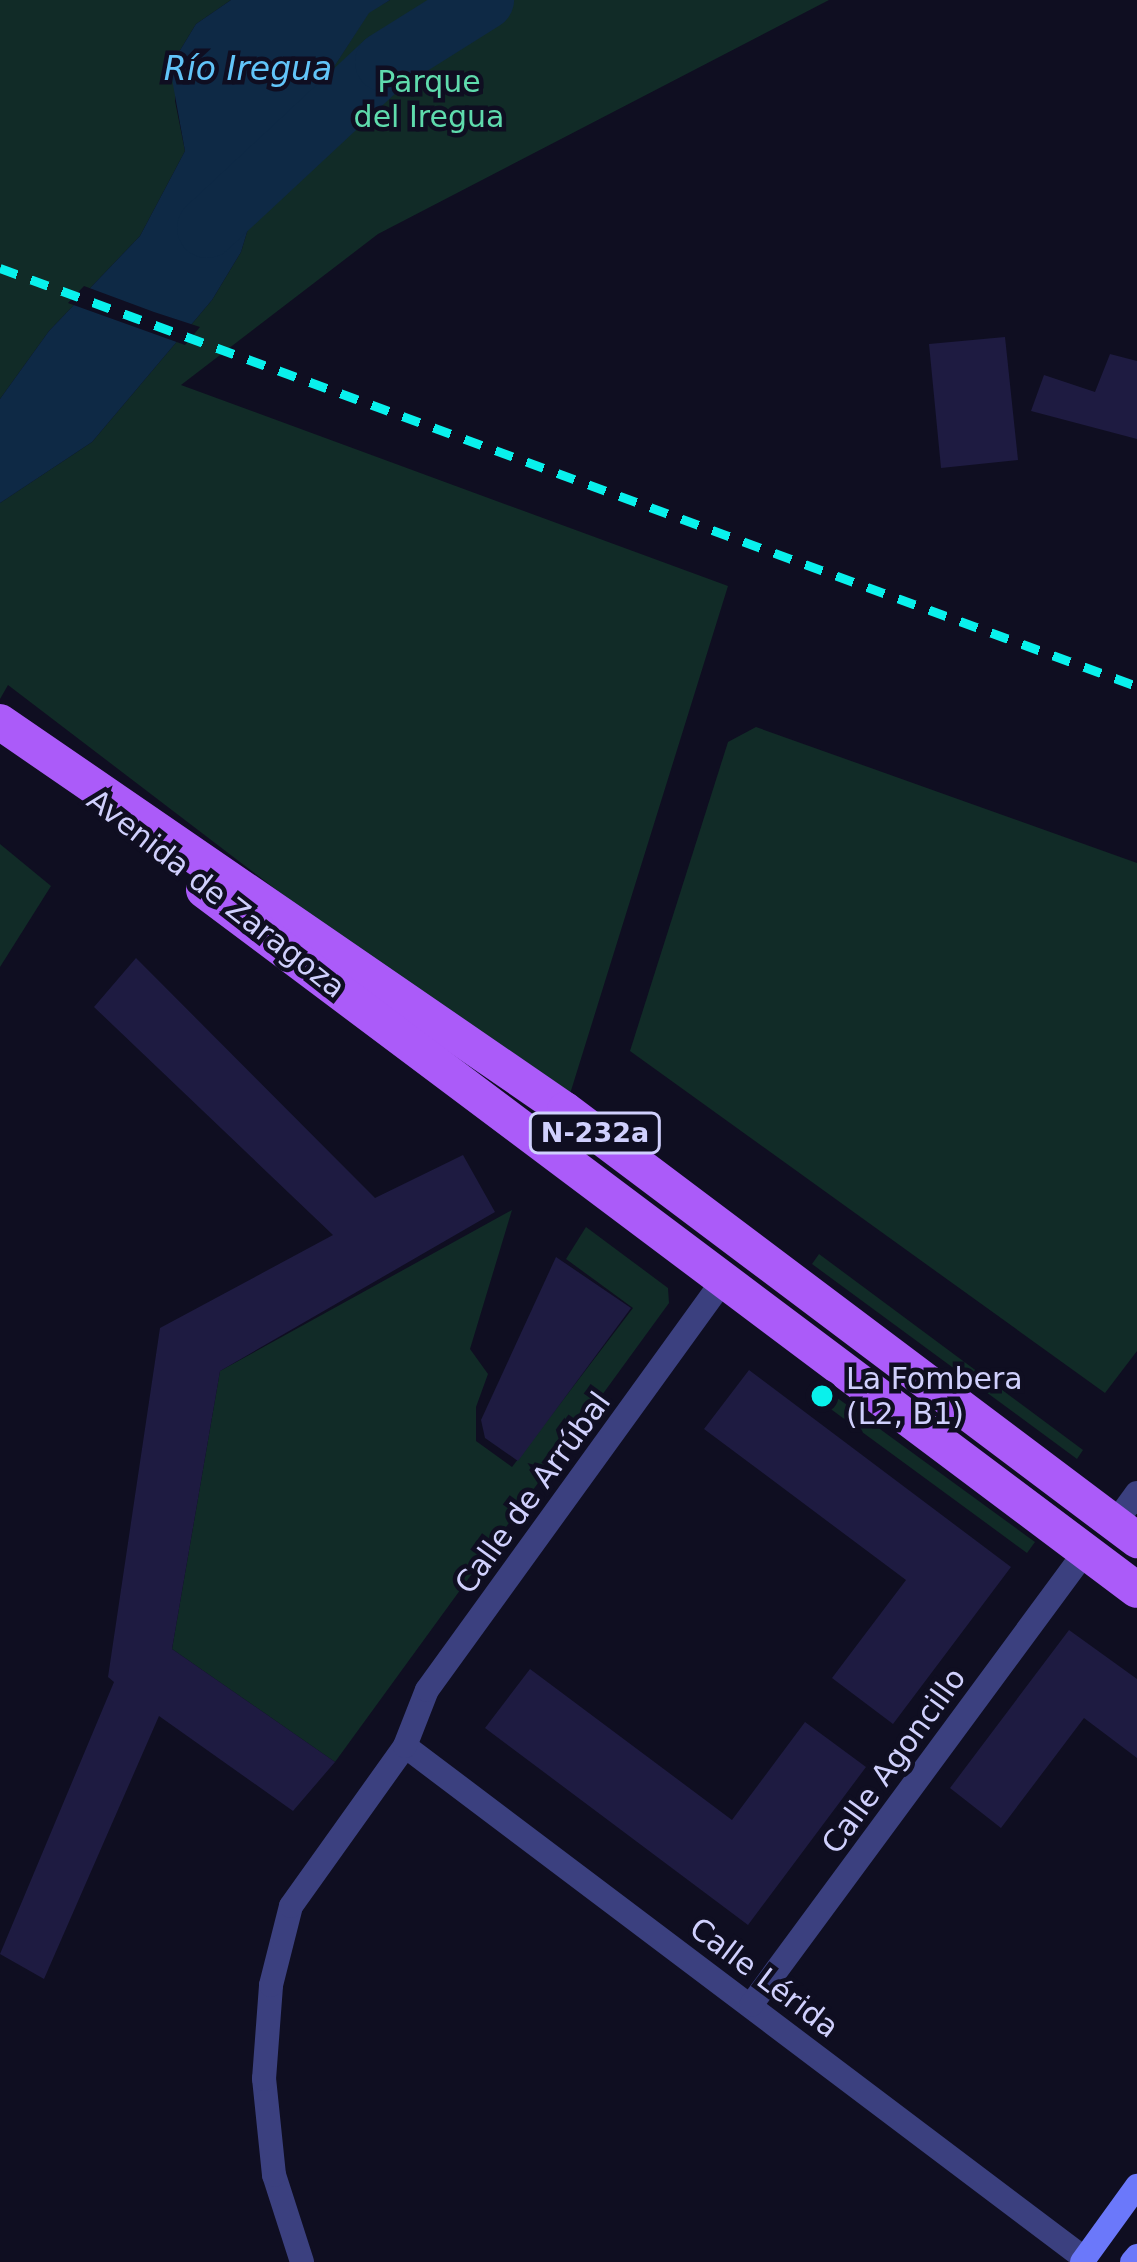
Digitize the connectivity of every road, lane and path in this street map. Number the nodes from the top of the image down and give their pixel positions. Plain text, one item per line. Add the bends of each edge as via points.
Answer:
1 (0, 722) edge
2 (37, 748) junction
3 (722, 1282) junction
4 (1137, 1493) edge
5 (1126, 1531) edge
6 (1085, 1552) junction
7 (1137, 1590) edge
8 (405, 1746) junction
9 (751, 2005) junction
10 (1137, 2186) edge
11 (1083, 2260) edge
12 (302, 2262) edge

1 - 2 main road, N-232a
2 - 3 main road, Avenida de Zaragoza / N-232a via 116,823
2 - 5 main road, Avenida de Zaragoza / N-232a via 566,1110
3 - 6 main road, Avenida de Zaragoza / N-232a
3 - 8 street, Calle de Arrúbal via 427,1690
4 - 5 street
6 - 7 main road, Avenida de Zaragoza / N-232a
6 - 9 street, Calle Agoncillo
8 - 9 street, Calle Lérida
8 - 12 street, Calle de Arrúbal via 291,1906 271,1985 264,2079 274,2175
9 - 11 street, Calle Lérida
10 - 11 main road

